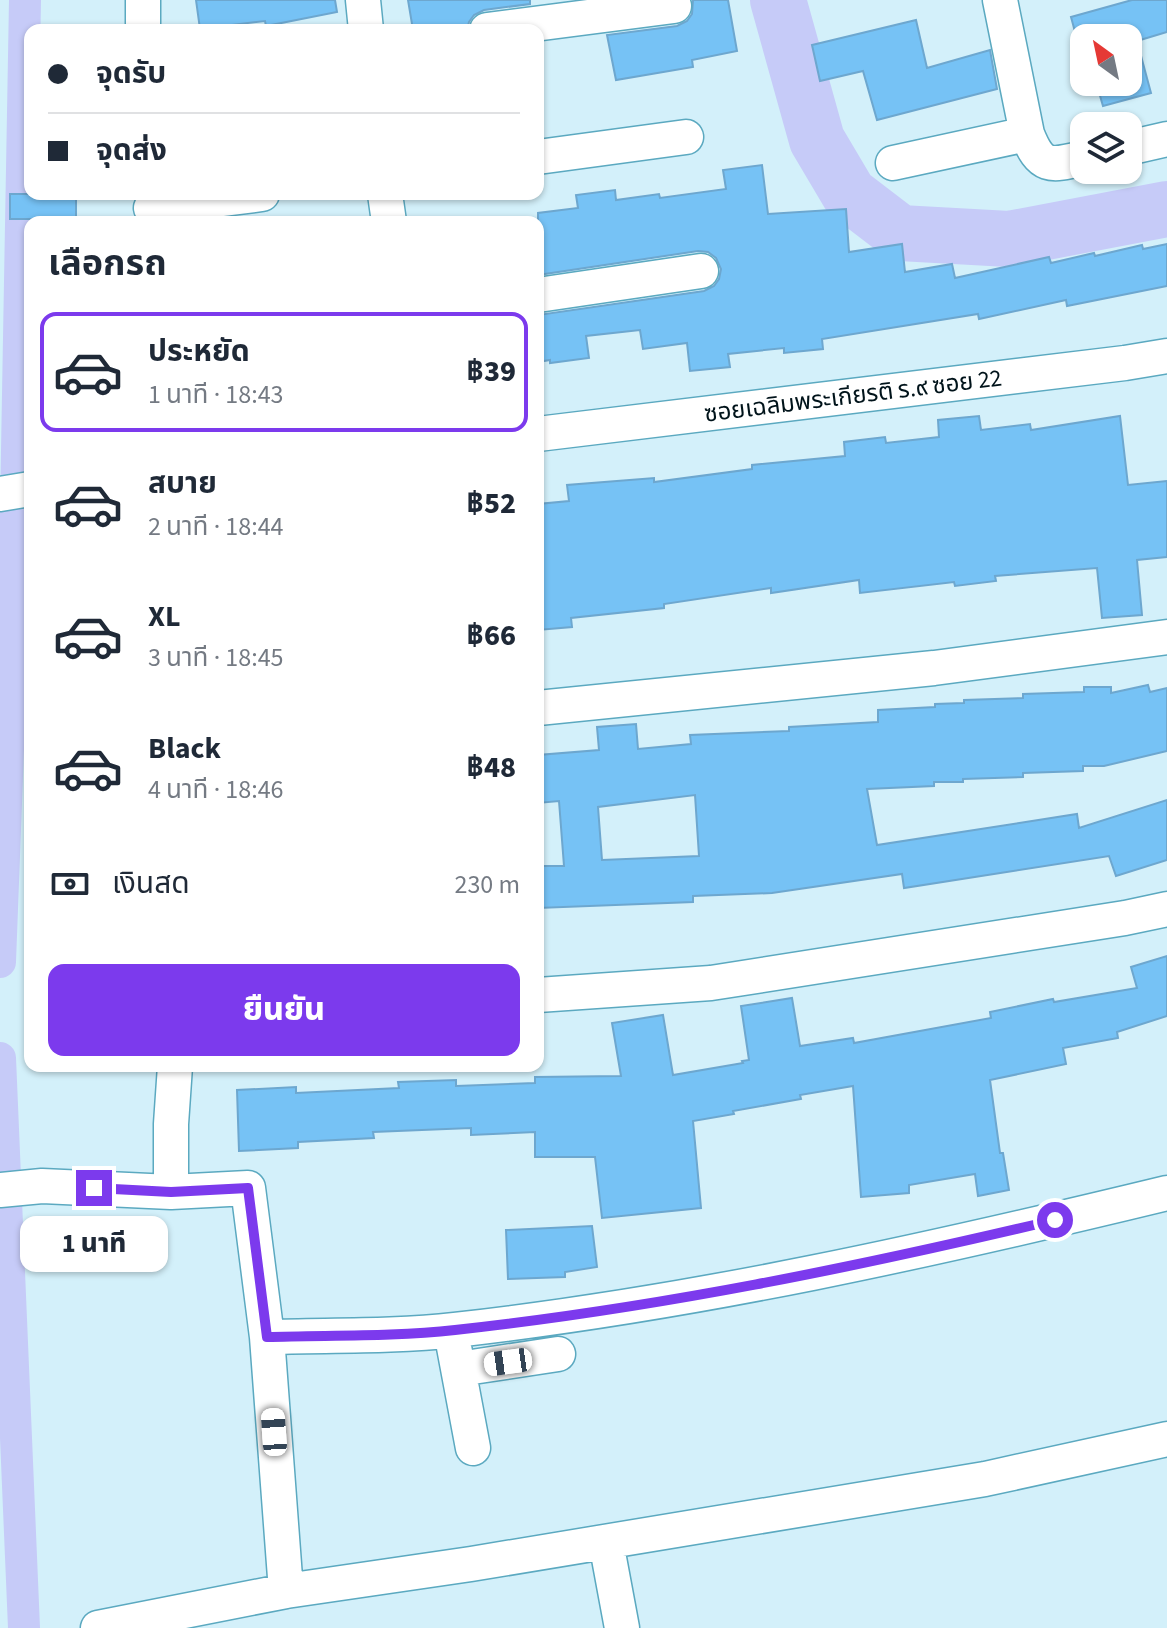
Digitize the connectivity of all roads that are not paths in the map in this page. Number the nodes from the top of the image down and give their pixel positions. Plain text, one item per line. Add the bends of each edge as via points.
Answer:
1 (143, 0) edge
2 (363, 0) edge
3 (1003, 1) edge
4 (674, 6) dead end
5 (143, 24) edge
6 (365, 24) edge
7 (534, 24) edge
8 (1027, 134) junction
9 (686, 137) dead end
10 (1167, 139) edge
11 (1142, 145) edge
12 (544, 156) edge
13 (1070, 161) edge
14 (893, 163) dead end
15 (214, 200) edge
16 (151, 208) edge
17 (701, 271) dead end
18 (544, 294) edge
19 (1167, 356) edge
20 (544, 433) edge
21 (24, 490) edge
22 (0, 494) edge
23 (1167, 637) edge
24 (544, 707) edge
25 (1167, 909) edge
26 (544, 995) edge
27 (175, 1072) edge
28 (0, 1190) edge
29 (171, 1192) junction
30 (1167, 1193) edge
31 (451, 1331) junction
32 (267, 1337) junction
33 (558, 1354) dead end
34 (459, 1369) junction
35 (1167, 1439) edge
36 (473, 1448) dead end
37 (606, 1542) junction
38 (286, 1591) junction
39 (98, 1628) edge
40 (622, 1628) edge

1 - 5 street
2 - 6 street
3 - 8 street
4 - 7 street
8 - 13 street via 1044,163
8 - 14 street
9 - 12 street
10 - 11 street
15 - 16 street
17 - 18 street
19 - 20 street, ซอยเฉลิมพระเกียรติ ร.๙ ซอย 22
21 - 22 street
23 - 24 street via 934,668
25 - 26 street via 711,983
27 - 29 street
28 - 29 street via 42,1186
29 - 32 street via 248,1188
30 - 31 street via 971,1240 660,1302
31 - 32 street
31 - 34 street
32 - 38 street
33 - 34 street
34 - 36 street
35 - 37 street via 985,1479
37 - 38 street
37 - 40 street
38 - 39 street

